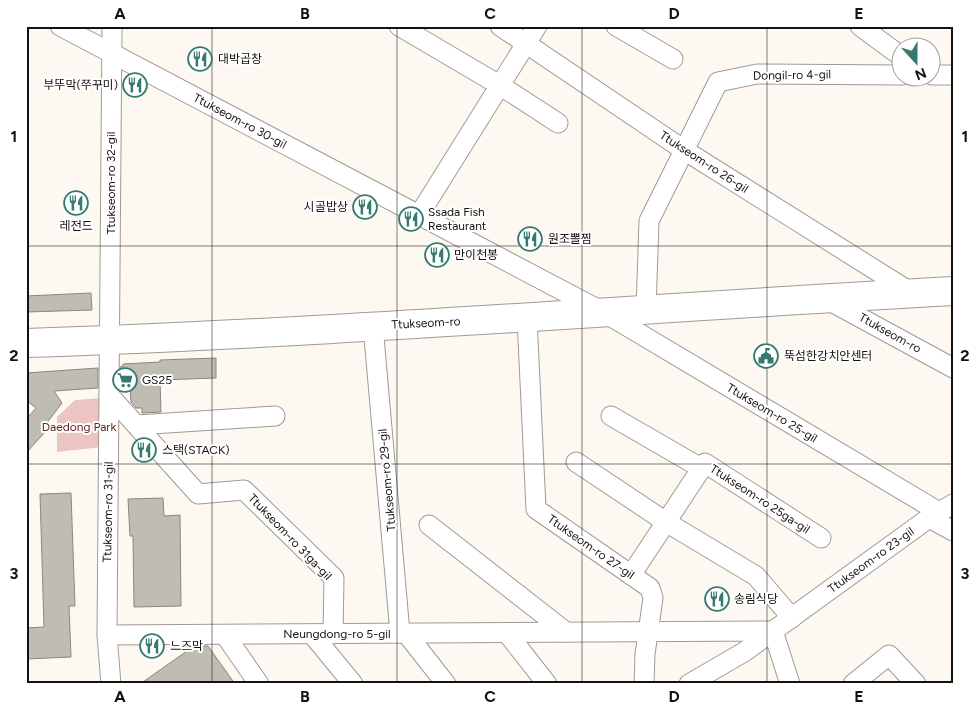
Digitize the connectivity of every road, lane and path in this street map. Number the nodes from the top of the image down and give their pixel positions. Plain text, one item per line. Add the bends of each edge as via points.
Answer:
1 (60, 26) edge
2 (112, 26) edge
3 (399, 26) edge
4 (500, 26) edge
5 (537, 26) edge
6 (616, 26) edge
7 (860, 26) edge
8 (528, 44) junction
9 (892, 50) edge
10 (111, 53) junction
11 (673, 59) dead end
12 (892, 75) edge
13 (501, 86) junction
14 (558, 123) dead end
15 (684, 150) junction
16 (419, 215) junction
17 (953, 291) edge
18 (912, 294) junction
19 (826, 299) junction
20 (646, 310) junction
21 (605, 313) junction
22 (527, 318) junction
23 (373, 326) junction
24 (110, 340) junction
25 (26, 343) edge
26 (953, 368) edge
27 (109, 395) junction
28 (275, 416) dead end
29 (611, 416) dead end
30 (136, 425) junction
31 (576, 462) dead end
32 (701, 468) junction
33 (940, 511) edge
34 (666, 522) junction
35 (429, 525) dead end
36 (953, 531) edge
37 (821, 538) dead end
38 (631, 574) junction
39 (792, 618) junction
40 (773, 631) junction
41 (566, 632) junction
42 (648, 632) junction
43 (403, 633) junction
44 (507, 633) junction
45 (225, 634) junction
46 (312, 634) junction
47 (333, 634) junction
48 (107, 635) junction
49 (111, 684) edge
50 (259, 684) edge
51 (353, 684) edge
52 (446, 684) edge
53 (547, 684) edge
54 (644, 684) edge
55 (688, 684) edge
56 (790, 684) edge
57 (853, 684) edge
58 (916, 684) edge

1 - 10 street, Ttukseom-ro 30-gil
2 - 10 street, Ttukseom-ro 32-gil
3 - 13 street
4 - 8 street, Ttukseom-ro 26-gil
5 - 8 street
6 - 11 street
7 - 9 street
8 - 13 street
8 - 15 street, Ttukseom-ro 26-gil
10 - 16 street, Ttukseom-ro 30-gil
10 - 24 street, Ttukseom-ro 32-gil
12 - 15 street, Dongil-ro 4-gil via 757,74 718,82
13 - 14 street
13 - 16 street
15 - 18 street, Ttukseom-ro 26-gil
15 - 20 street, Dongil-ro 4-gil via 649,221
16 - 21 street, Ttukseom-ro 30-gil
17 - 18 main road, Ttukseom-ro
18 - 19 main road, Ttukseom-ro
19 - 20 main road, Ttukseom-ro
19 - 26 street, Ttukseom-ro
20 - 21 main road, Ttukseom-ro
21 - 22 main road, Ttukseom-ro
21 - 33 street, Ttukseom-ro 25-gil
22 - 23 main road, Ttukseom-ro
22 - 38 street, Ttukseom-ro 27-gil via 536,508
23 - 24 main road, Ttukseom-ro
23 - 43 street, Ttukseom-ro 29-gil
24 - 25 main road, Ttukseom-ro
24 - 27 street, Ttukseom-ro 31-gil
27 - 30 street, Ttukseom-ro 31ga-gil
27 - 48 street, Ttukseom-ro 31-gil
28 - 30 street
29 - 32 street, Ttukseom-ro 25ga-gil
30 - 47 street, Ttukseom-ro 31ga-gil via 198,494 244,490 334,578
31 - 34 street
32 - 34 street, Ttukseom-ro 25ga-gil
32 - 37 street, Ttukseom-ro 25ga-gil via 705,463
33 - 36 street, Ttukseom-ro 25-gil
33 - 39 street, Ttukseom-ro 23-gil
34 - 38 street, Ttukseom-ro 25ga-gil
34 - 39 street via 756,576
35 - 41 street
38 - 42 street, Ttukseom-ro 27-gil via 650,588 653,598
39 - 40 street, Ttukseom-ro 23-gil
40 - 42 street, Neungdong-ro 5-gil
40 - 55 street, Ttukseom-ro 23-gil
40 - 56 street
41 - 42 street, Neungdong-ro 5-gil
41 - 44 street, Neungdong-ro 5-gil
42 - 54 street, Ttukseom-ro 27-gil
43 - 44 street, Neungdong-ro 5-gil
43 - 47 street, Neungdong-ro 5-gil
43 - 52 street
44 - 53 street
45 - 46 street, Neungdong-ro 5-gil
45 - 48 street, Neungdong-ro 5-gil
45 - 50 street
46 - 47 street, Neungdong-ro 5-gil
46 - 51 street
48 - 49 street, Ttukseom-ro 31-gil
57 - 58 street via 889,655

